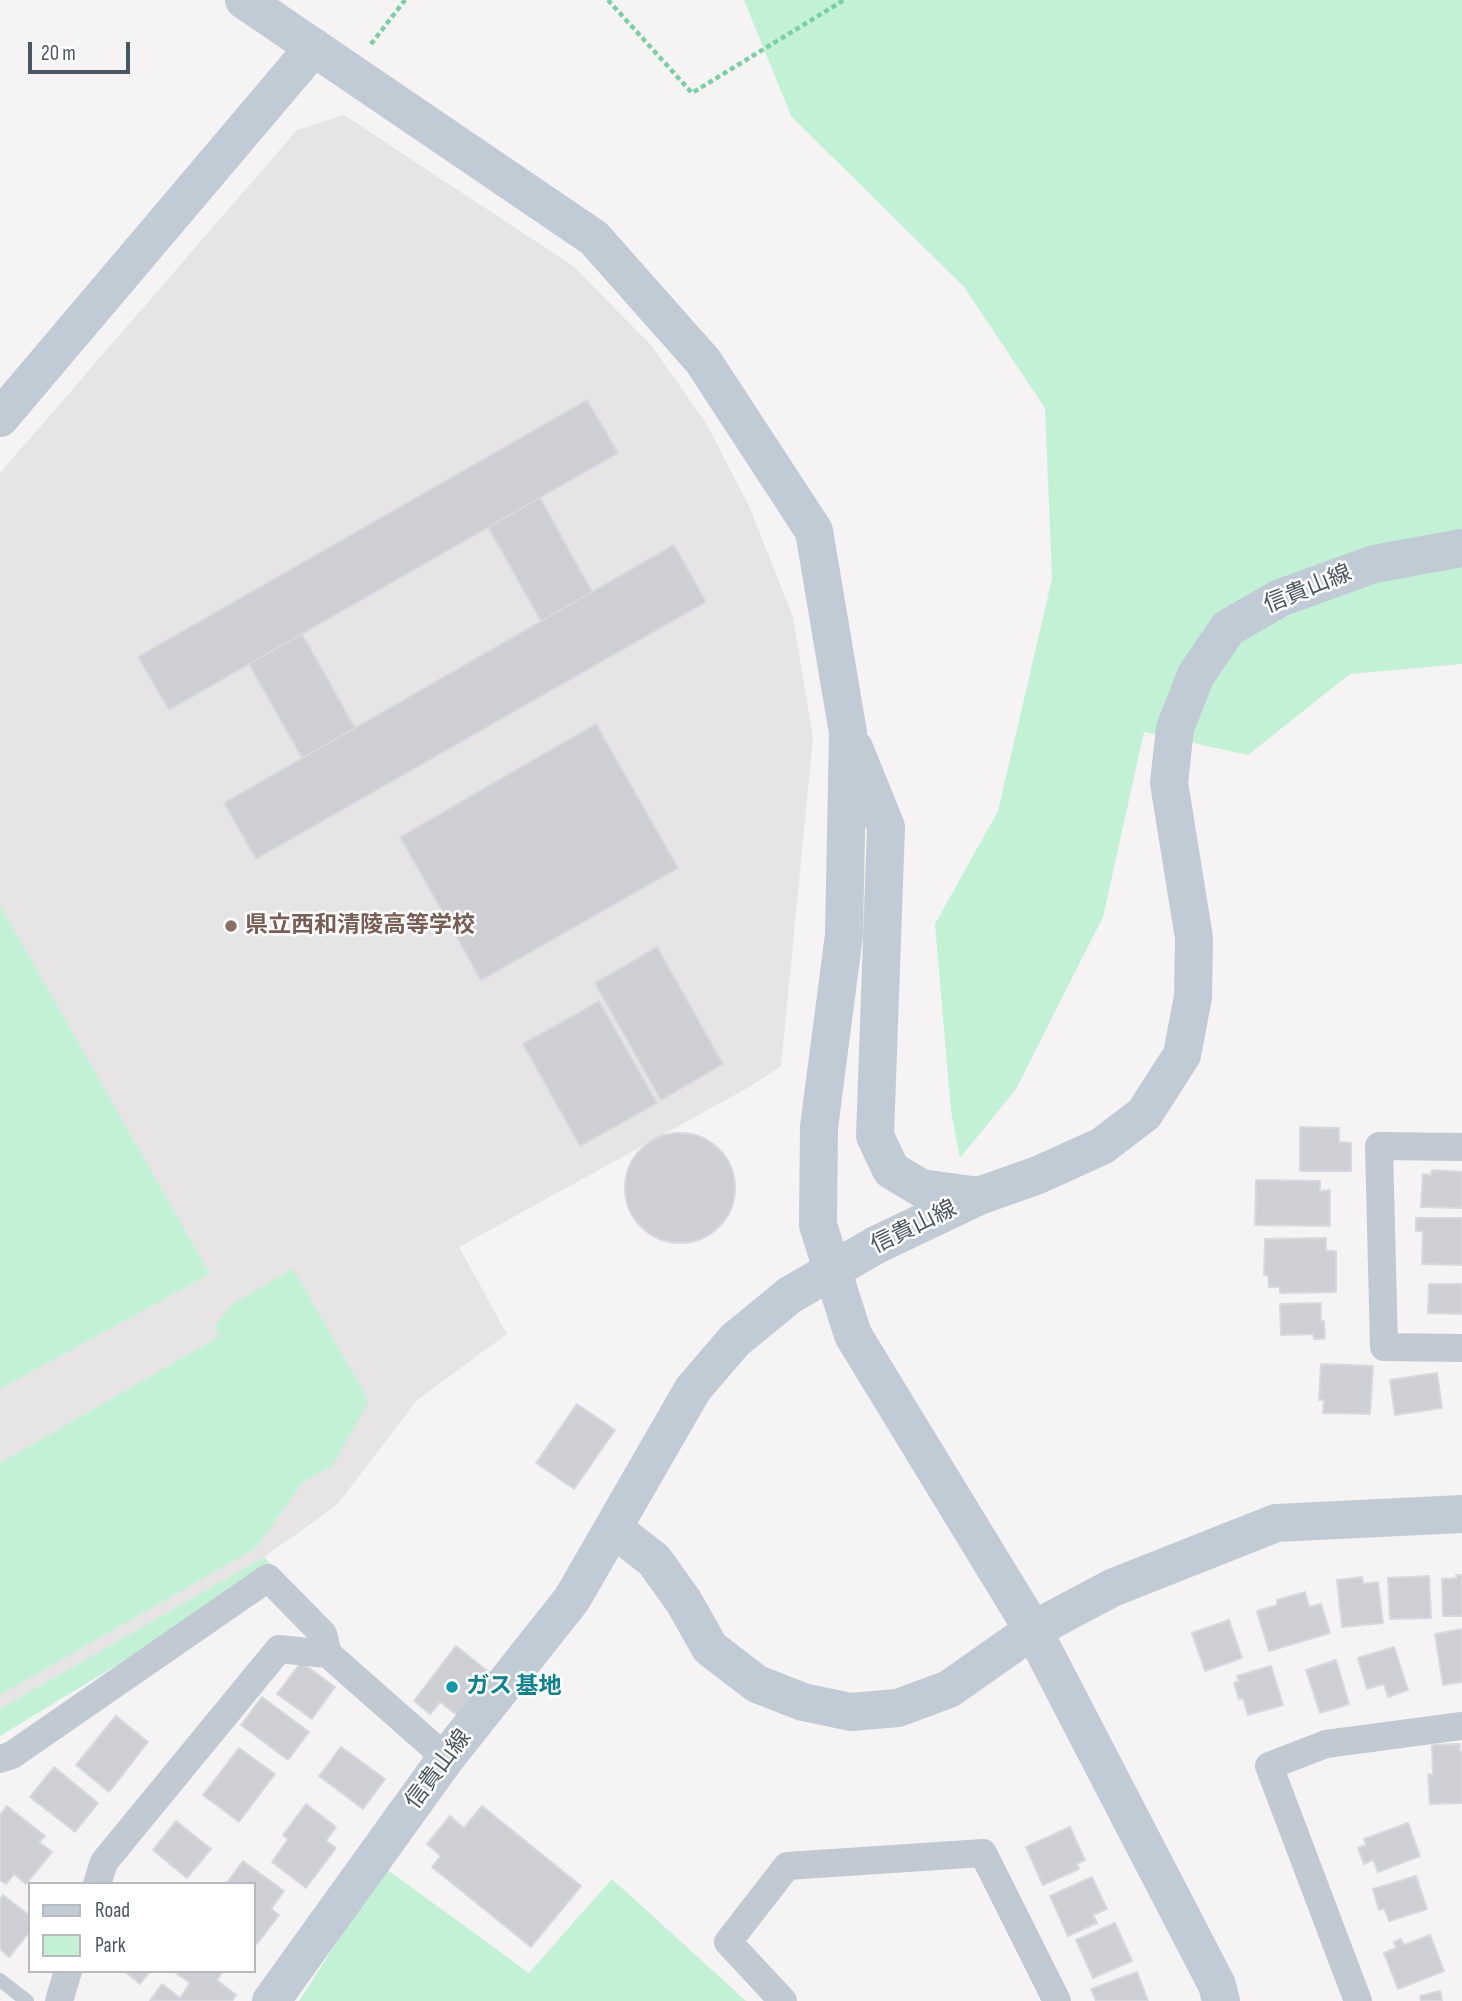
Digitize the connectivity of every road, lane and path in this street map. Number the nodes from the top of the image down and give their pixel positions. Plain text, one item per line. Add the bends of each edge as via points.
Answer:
1 (244, 0) edge
2 (405, 0) edge
3 (608, 0) edge
4 (844, 0) edge
5 (314, 47) junction
6 (351, 71) junction
7 (0, 418) edge
8 (1462, 548) edge
9 (848, 733) junction
10 (1462, 1147) edge
11 (979, 1196) junction
12 (1462, 1348) edge
13 (1462, 1514) edge
14 (613, 1528) junction
15 (1033, 1630) junction
16 (328, 1654) junction
17 (1462, 1726) edge
18 (446, 1758) junction
19 (0, 1759) edge
20 (98, 1882) edge
21 (67, 1973) edge
22 (0, 1980) edge
23 (27, 2001) edge
24 (59, 2001) edge
25 (271, 2001) edge
26 (783, 2001) edge
27 (1057, 2001) edge
28 (1221, 2001) edge
29 (1358, 2001) edge

1 - 5 street
2 - 6 path
3 - 4 path via 692,93
5 - 6 street
5 - 7 street
6 - 9 street via 594,238 703,361 814,531
8 - 11 street, 信貴山線 via 1374,564 1280,598 1228,628 1196,676 1175,728 1170,783 1194,938 1193,997 1182,1055 1144,1114 1102,1146
9 - 11 street via 886,827 875,1136 891,1170 921,1188
9 - 15 street via 844,935 819,1127 818,1225 853,1335
10 - 12 street via 1379,1146 1384,1347
11 - 14 street, 信貴山線, bridge via 876,1245 790,1295 735,1340 693,1389
13 - 15 street via 1276,1522 1112,1588
14 - 15 street via 654,1560 710,1648 757,1684 803,1702 852,1712 898,1708 949,1689
14 - 18 street, 信貴山線 via 572,1600
15 - 28 street via 1217,1985
16 - 18 street
16 - 19 street via 323,1634 268,1578
16 - 20 street via 279,1649 104,1862
17 - 29 street via 1326,1744 1269,1766
18 - 25 street, 信貴山線
21 - 24 street
22 - 23 lane
26 - 27 street via 728,1942 787,1866 983,1853

